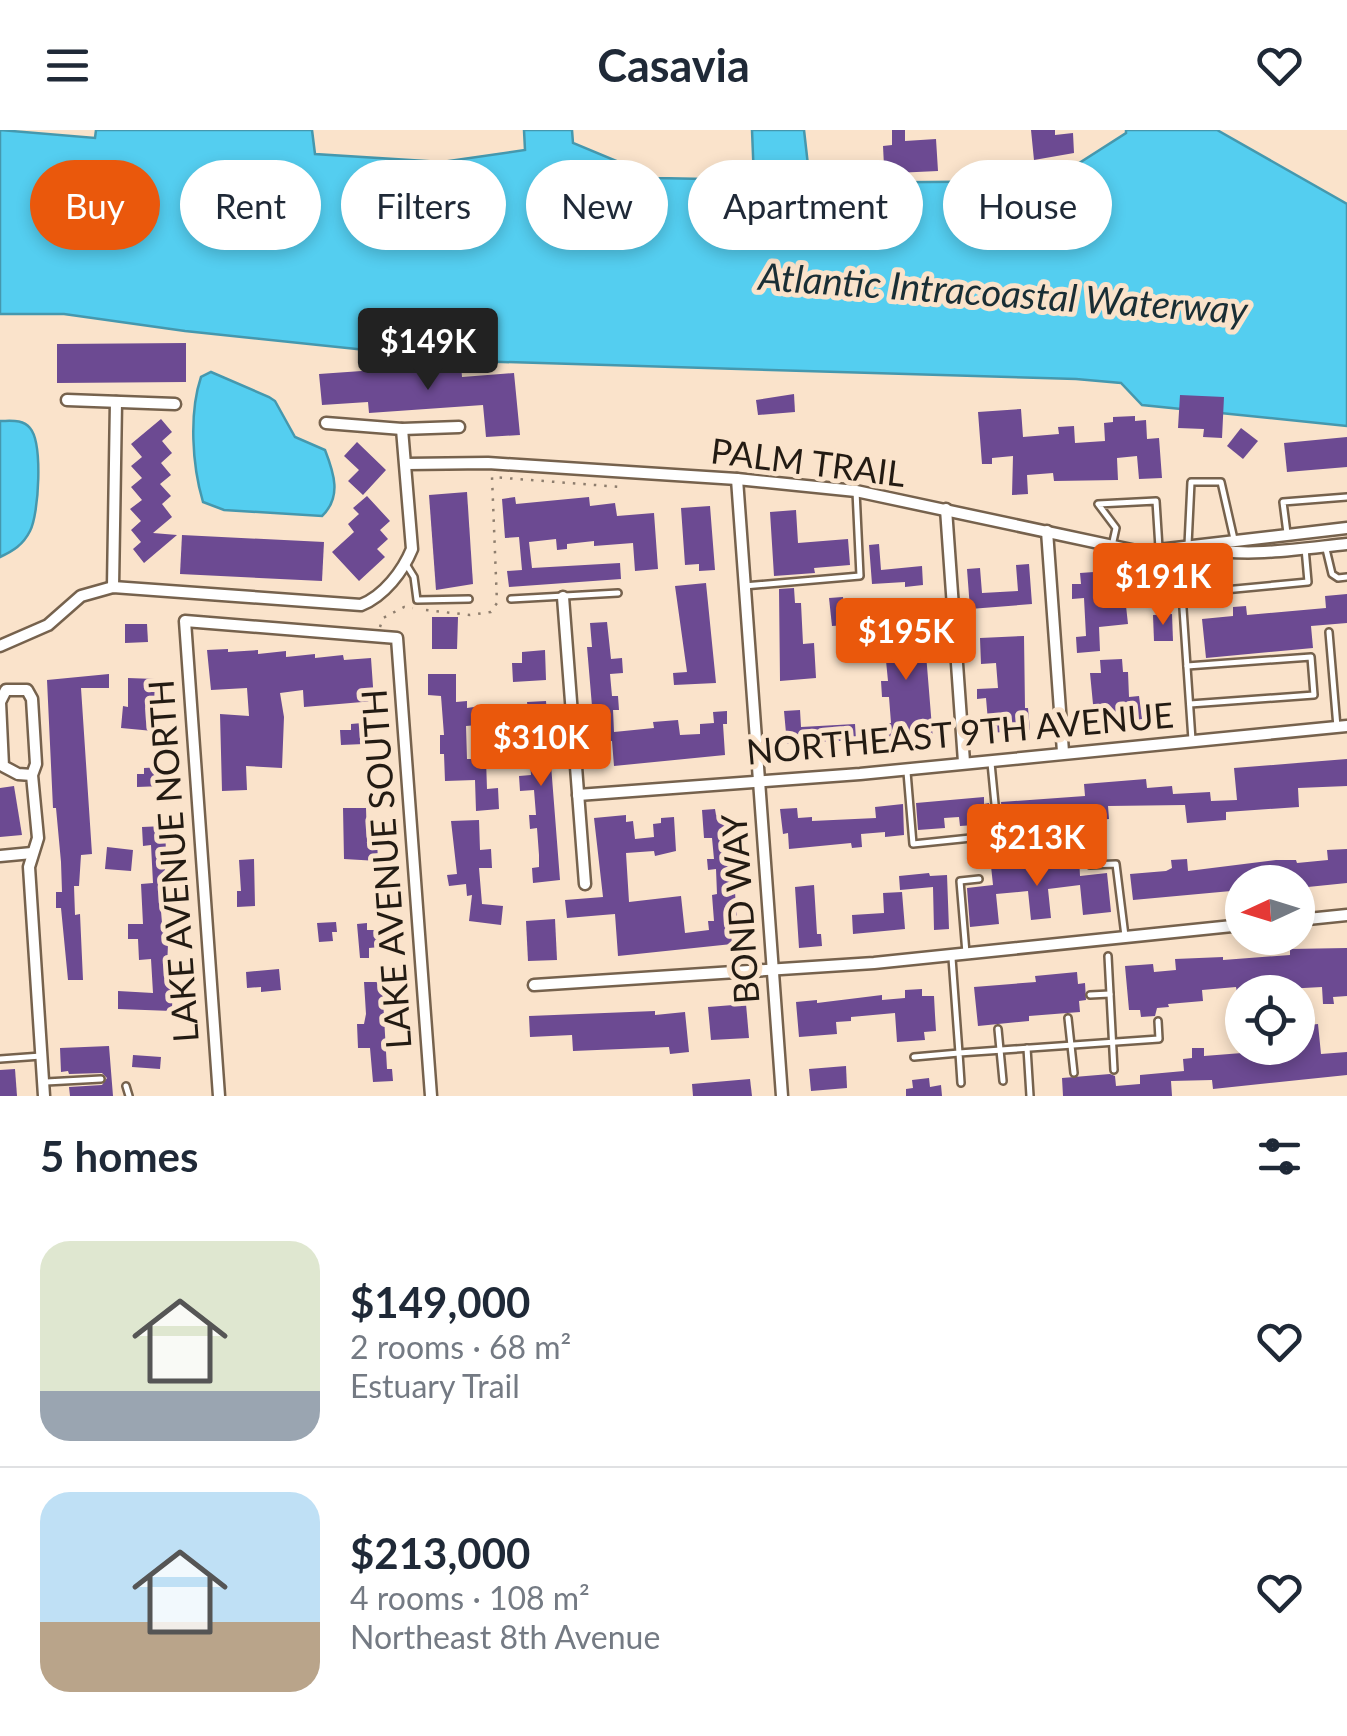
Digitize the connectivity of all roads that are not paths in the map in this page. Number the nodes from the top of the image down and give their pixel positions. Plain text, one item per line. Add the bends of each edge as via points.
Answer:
1 (67, 400) dead end
2 (116, 402) junction
3 (175, 404) dead end
4 (326, 423) dead end
5 (459, 427) dead end
6 (402, 430) junction
7 (406, 464) junction
8 (736, 479) junction
9 (856, 491) junction
10 (1347, 497) edge
11 (946, 508) junction
12 (1347, 528) edge
13 (1047, 531) junction
14 (1287, 534) junction
15 (1234, 539) junction
16 (1347, 544) edge
17 (1112, 546) junction
18 (1325, 546) junction
19 (1193, 548) junction
20 (1305, 548) junction
21 (1160, 551) junction
22 (406, 564) junction
23 (1347, 577) edge
24 (744, 586) junction
25 (113, 587) junction
26 (618, 593) dead end
27 (563, 598) junction
28 (469, 599) dead end
29 (511, 600) dead end
30 (185, 621) joint
31 (1329, 632) dead end
32 (0, 646) edge
33 (1187, 666) junction
34 (1190, 704) junction
35 (1342, 726) edge
36 (1192, 740) junction
37 (1063, 752) junction
38 (991, 760) junction
39 (964, 762) junction
40 (907, 769) junction
41 (32, 775) junction
42 (759, 782) junction
43 (578, 795) junction
44 (1077, 827) dead end
45 (998, 835) junction
46 (32, 853) junction
47 (0, 856) edge
48 (1090, 865) dead end
49 (980, 879) dead end
50 (584, 884) dead end
51 (1347, 916) edge
52 (1315, 919) edge
53 (1225, 927) edge
54 (1125, 936) junction
55 (966, 953) junction
56 (952, 955) junction
57 (1108, 956) dead end
58 (773, 970) junction
59 (534, 985) dead end
60 (1110, 994) junction
61 (1090, 995) dead end
62 (1068, 1018) dead end
63 (1158, 1021) dead end
64 (998, 1029) dead end
65 (1112, 1042) junction
66 (1071, 1045) junction
67 (1027, 1048) junction
68 (1000, 1050) junction
69 (959, 1054) junction
70 (41, 1056) junction
71 (914, 1056) dead end
72 (0, 1060) edge
73 (1114, 1070) dead end
74 (1074, 1073) dead end
75 (101, 1079) dead end
76 (962, 1082) dead end
77 (1003, 1082) dead end
78 (43, 1083) junction
79 (126, 1086) dead end
80 (44, 1096) edge
81 (129, 1096) edge
82 (218, 1096) edge
83 (431, 1096) edge
84 (782, 1096) edge
85 (1030, 1096) edge

1 - 2 street
2 - 3 street
2 - 25 street
4 - 6 street
5 - 6 street
6 - 7 street
7 - 8 street, PALM TRAIL
7 - 22 street via 412,549
8 - 9 street, PALM TRAIL
8 - 24 street, BOND WAY
9 - 11 street, PALM TRAIL
9 - 24 lane via 860,576
10 - 14 lane via 1284,502
11 - 13 street, PALM TRAIL
11 - 39 street
12 - 14 street, PALM TRAIL
13 - 17 street, PALM TRAIL
13 - 37 street
14 - 15 street, PALM TRAIL
15 - 19 street, PALM TRAIL
15 - 19 lane via 1221,482 1191,482 1186,527
16 - 18 street, PALM TRAIL
17 - 21 street, PALM TRAIL
17 - 21 lane via 1116,528 1098,504 1156,501
18 - 20 street, PALM TRAIL
18 - 23 lane via 1332,574
19 - 20 street, PALM TRAIL
19 - 21 street, PALM TRAIL
20 - 33 lane via 1308,582 1182,594
22 - 25 street via 361,604
22 - 28 lane via 416,600
24 - 42 street, BOND WAY
25 - 32 street via 81,596 48,625
26 - 27 lane
27 - 29 lane
27 - 43 street
30 - 82 street, LAKE AVENUE NORTH
30 - 83 street, LAKE AVENUE SOUTH via 397,638
31 - 35 lane
33 - 34 lane
33 - 34 lane via 1311,656 1314,695
34 - 36 lane
35 - 36 street, NORTHEAST 9TH AVENUE
36 - 37 street, NORTHEAST 9TH AVENUE
37 - 38 street, NORTHEAST 9TH AVENUE
38 - 39 street, NORTHEAST 9TH AVENUE
38 - 45 lane
39 - 40 street, NORTHEAST 9TH AVENUE
40 - 42 street, NORTHEAST 9TH AVENUE
40 - 45 lane via 913,844
41 - 41 street via 32,699 27,690 6,690 0,702 4,766
41 - 46 street via 38,838
42 - 43 street, NORTHEAST 9TH AVENUE
42 - 58 street, BOND WAY
43 - 50 street
44 - 45 lane
46 - 47 street
46 - 70 street
48 - 54 lane via 1116,864
49 - 55 lane via 960,881
51 - 52 street
53 - 54 street
54 - 55 street
55 - 56 street
56 - 58 street
56 - 69 lane
57 - 60 lane
58 - 59 street
58 - 84 street, BOND WAY
60 - 61 lane
60 - 65 lane
62 - 66 lane
63 - 65 lane via 1159,1039
64 - 68 lane
65 - 66 lane
65 - 73 lane
66 - 67 lane
66 - 74 lane
67 - 68 lane
67 - 85 lane
68 - 69 lane
68 - 77 lane
69 - 71 lane
69 - 76 lane
70 - 72 lane
70 - 78 street
75 - 78 lane
78 - 80 street
79 - 81 lane

